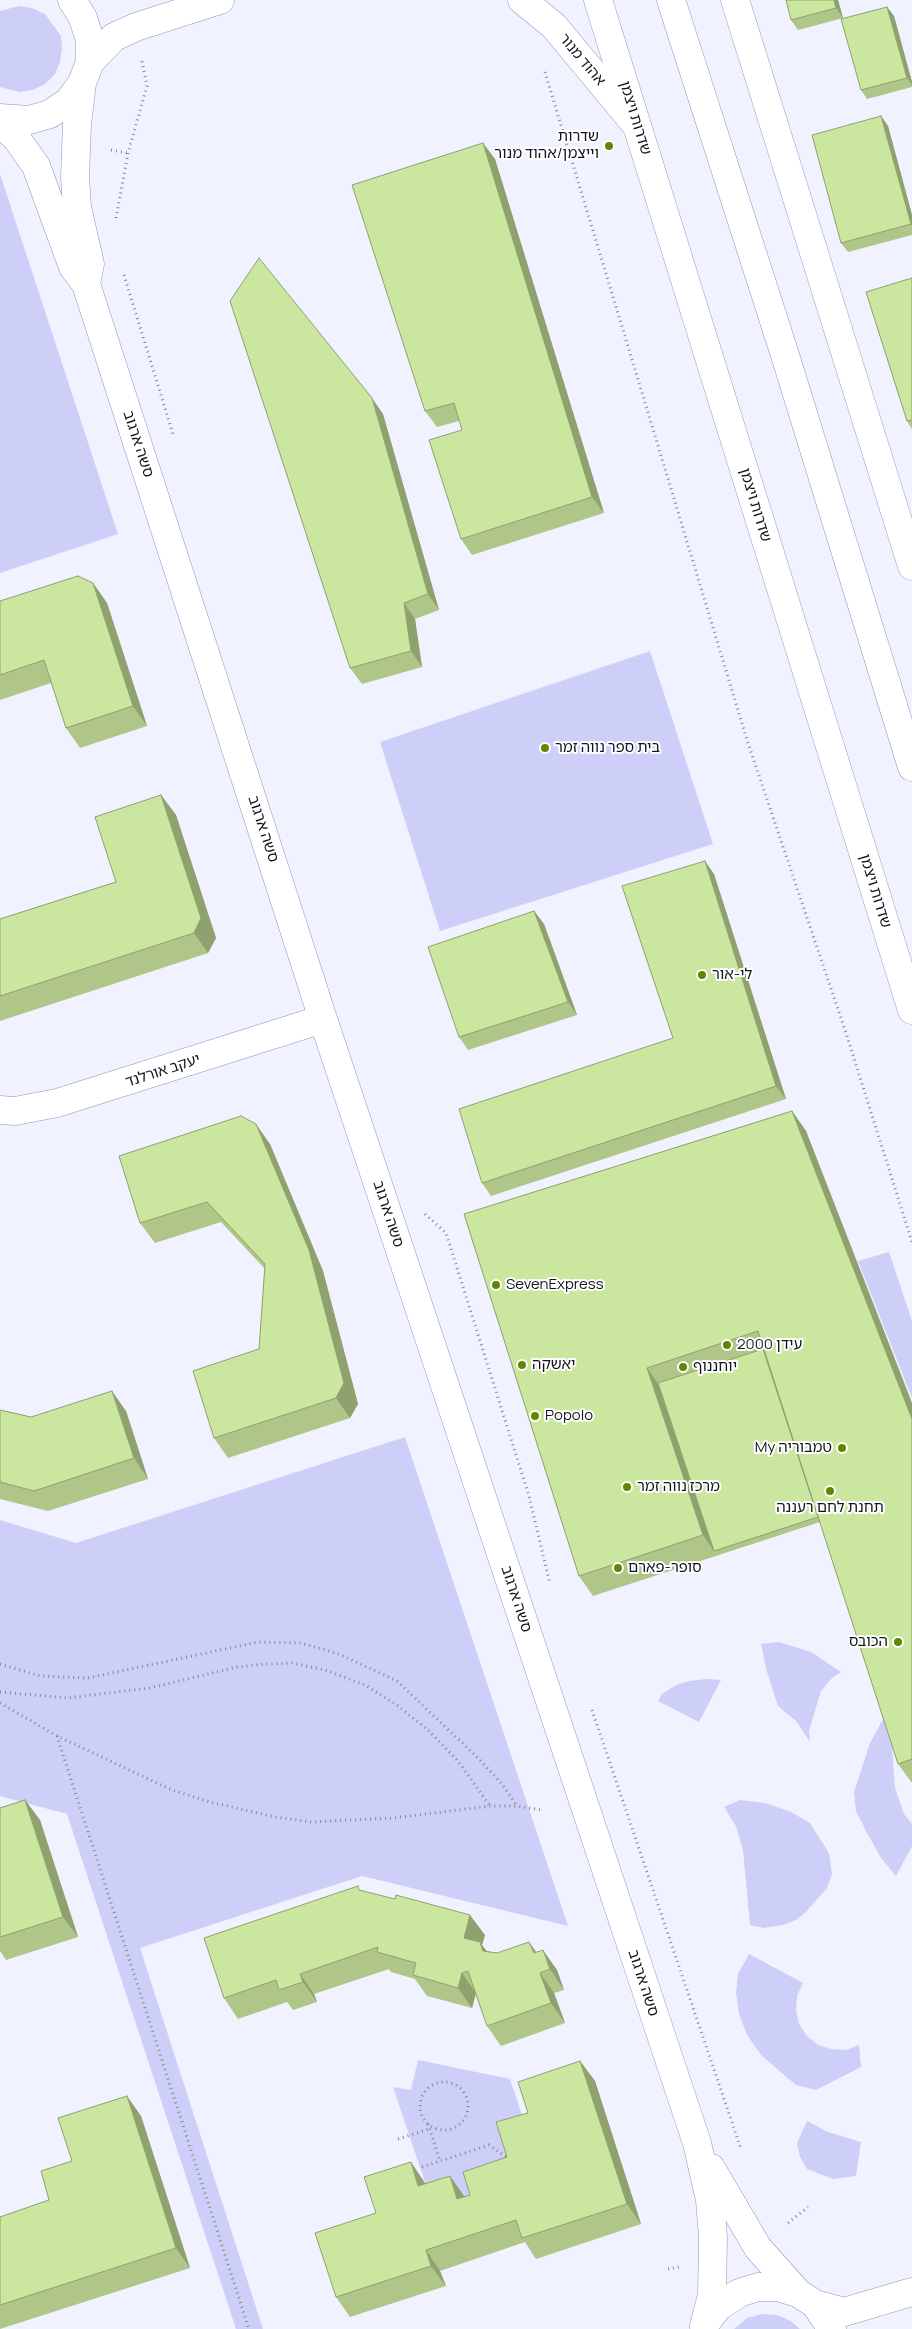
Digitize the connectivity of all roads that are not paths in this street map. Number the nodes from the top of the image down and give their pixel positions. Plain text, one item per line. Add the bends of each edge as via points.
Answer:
1 (72, 0) edge
2 (220, 0) edge
3 (522, 0) edge
4 (598, 0) edge
5 (671, 0) edge
6 (735, 0) edge
7 (86, 72) junction
8 (0, 120) edge
9 (637, 126) junction
10 (86, 284) junction
11 (912, 566) edge
12 (912, 766) edge
13 (912, 1010) edge
14 (323, 1019) junction
15 (0, 1110) edge
16 (697, 2143) junction
17 (912, 2292) edge
18 (806, 2299) junction
19 (703, 2328) edge
20 (832, 2329) edge

1 - 7 street, סשה ארגוב via 84,18 90,40
2 - 7 street via 114,38
3 - 9 street, אהוד מנור via 554,26
4 - 9 street, שדרות ויצמן
5 - 12 street via 786,355
6 - 11 street
7 - 8 street via 69,101 50,114 29,120
7 - 10 street, סשה ארגוב via 77,124 75,177 77,208 90,264
8 - 10 street, סשה ארגוב via 36,166 73,267
9 - 13 street, שדרות ויצמן
10 - 14 street, סשה ארגוב
14 - 15 street, יעקב אורלנד via 122,1085 57,1103 15,1111
14 - 16 street, סשה ארגוב
16 - 18 street, סשה ארגוב via 758,2248
16 - 19 street, סשה ארגוב via 710,2200 713,2237 712,2295
17 - 18 street via 844,2312
18 - 19 street via 778,2287 758,2287 738,2293 718,2307
18 - 20 street, סשה ארגוב

